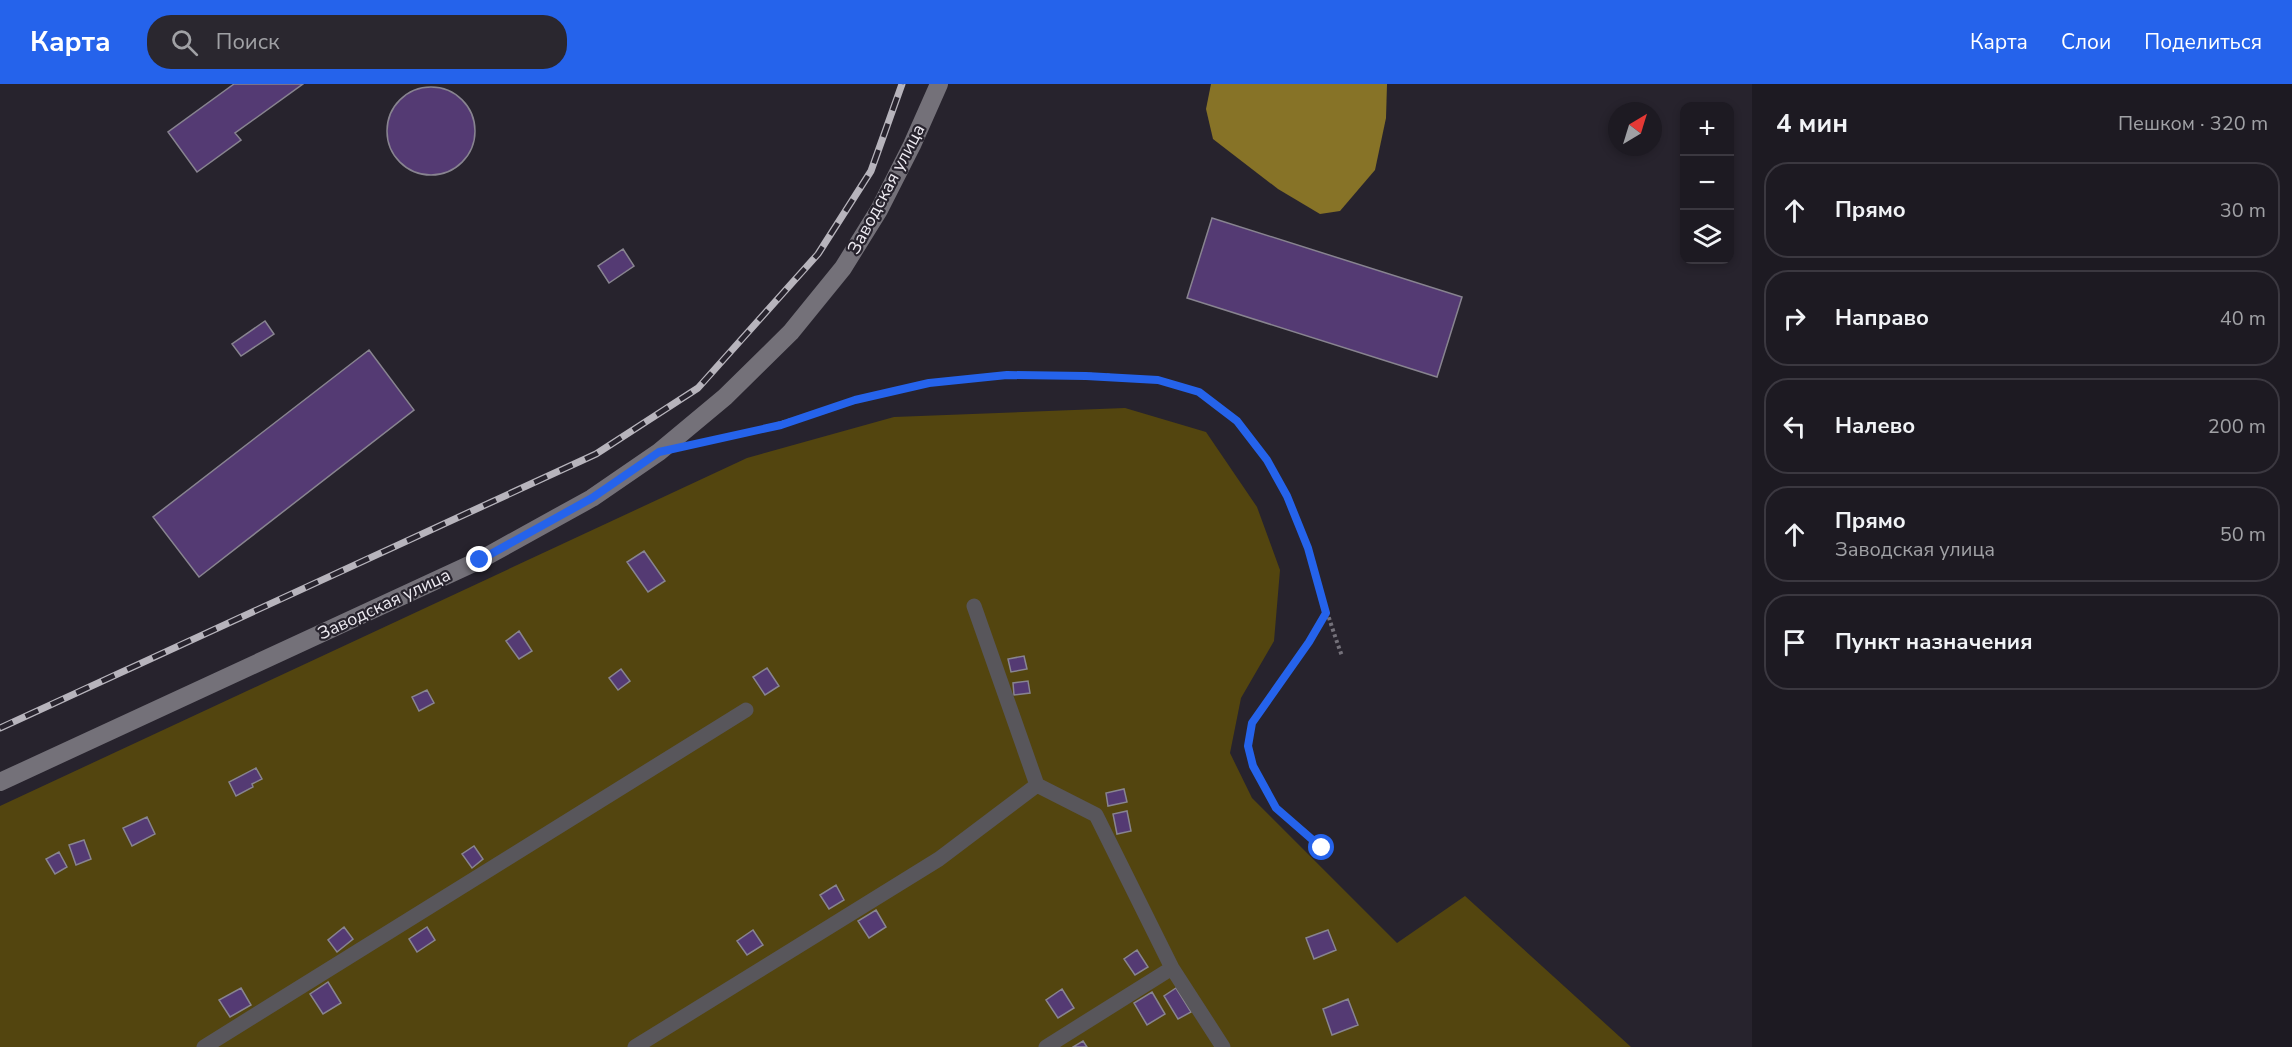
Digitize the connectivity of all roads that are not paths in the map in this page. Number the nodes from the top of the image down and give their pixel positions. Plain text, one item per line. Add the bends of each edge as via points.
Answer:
1 (939, 84) edge
2 (974, 606) dead end
3 (746, 710) dead end
4 (0, 782) edge
5 (1037, 785) junction
6 (1172, 968) junction
7 (204, 1047) edge
8 (635, 1047) edge
9 (1046, 1047) edge
10 (1223, 1047) edge

1 - 4 street, Заводская улица via 879,210 843,268 791,332 725,397 659,452 592,498 480,560
2 - 5 lane
3 - 7 lane
5 - 6 lane via 1096,815
5 - 8 lane via 939,859
6 - 9 lane
6 - 10 lane

